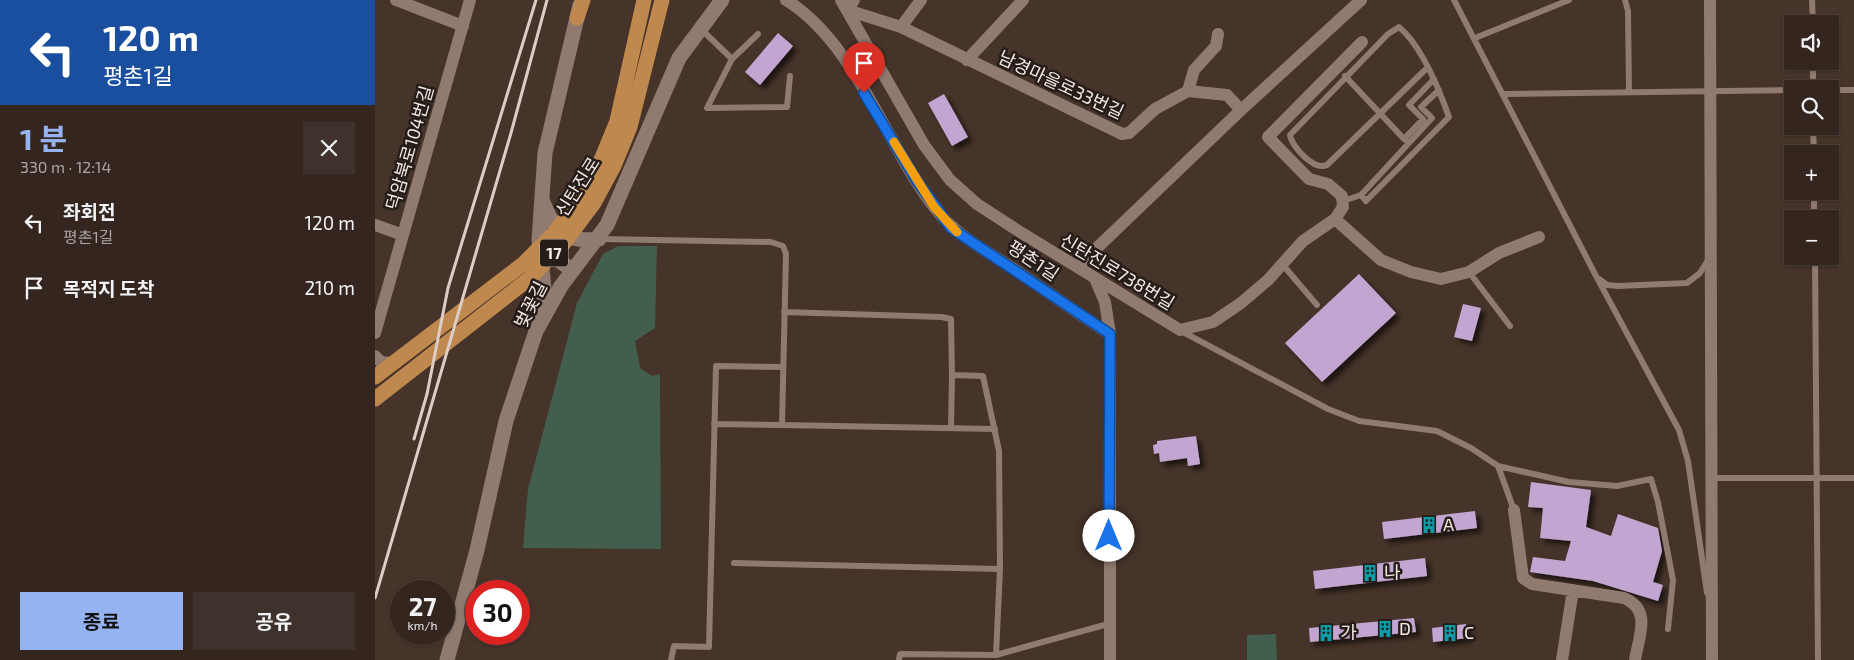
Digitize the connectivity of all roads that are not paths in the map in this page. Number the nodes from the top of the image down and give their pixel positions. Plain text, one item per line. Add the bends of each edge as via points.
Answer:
1 (396, 0) edge
2 (470, 0) edge
3 (582, 0) edge
4 (662, 0) edge
5 (722, 0) edge
6 (787, 0) edge
7 (921, 0) edge
8 (1023, 0) edge
9 (1361, 0) edge
10 (1454, 0) edge
11 (1569, 0) edge
12 (1625, 0) edge
13 (1710, 0) edge
14 (1813, 0) edge
15 (847, 3) edge
16 (642, 4) edge
17 (1813, 15) edge
18 (577, 18) joint
19 (463, 26) junction
20 (901, 27) junction
21 (700, 28) junction
22 (758, 34) dead end
23 (1218, 34) dead end
24 (1475, 38) junction
25 (1361, 42) dead end
26 (733, 59) junction
27 (967, 60) junction
28 (1427, 68) junction
29 (789, 76) dead end
30 (1345, 76) junction
31 (1434, 79) junction
32 (1439, 90) junction
33 (1710, 90) junction
34 (1784, 90) edge
35 (1839, 90) edge
36 (1854, 90) edge
37 (1188, 91) junction
38 (1629, 92) junction
39 (632, 94) junction
40 (1503, 94) junction
41 (1241, 110) junction
42 (1380, 113) junction
43 (1407, 141) junction
44 (1361, 195) junction
45 (543, 201) junction
46 (1343, 201) junction
47 (1335, 219) junction
48 (375, 225) edge
49 (403, 235) junction
50 (1539, 236) dead end
51 (599, 239) junction
52 (539, 240) junction
53 (1710, 257) junction
54 (1282, 264) junction
55 (1815, 265) edge
56 (1077, 267) junction
57 (572, 270) junction
58 (1469, 272) junction
59 (1596, 276) junction
60 (1096, 281) junction
61 (1317, 305) dead end
62 (784, 312) junction
63 (1510, 326) dead end
64 (1180, 330) junction
65 (536, 331) junction
66 (375, 334) edge
67 (1110, 334) junction
68 (375, 356) edge
69 (393, 363) junction
70 (783, 367) junction
71 (952, 375) junction
72 (375, 377) edge
73 (375, 399) edge
74 (714, 424) junction
75 (782, 425) junction
76 (951, 428) junction
77 (995, 429) junction
78 (1497, 466) junction
79 (1711, 478) junction
80 (1816, 478) junction
81 (1854, 478) edge
82 (1513, 510) joint
83 (735, 563) dead end
84 (1000, 569) junction
85 (1573, 590) junction
86 (1109, 624) junction
87 (1712, 626) junction
88 (1668, 629) dead end
89 (996, 655) junction
90 (447, 660) edge
91 (671, 660) edge
92 (899, 660) edge
93 (1110, 660) edge
94 (1562, 660) edge
95 (1635, 660) edge
96 (1712, 660) edge
97 (1818, 660) edge

1 - 19 street
2 - 19 street, 덕암북로104번길
3 - 18 main road
4 - 39 main road, 신탄진로 / 17
5 - 21 street, 벚꽃길
6 - 67 street, 평촌1길 via 815,22 834,47 917,181 951,228
7 - 20 street
8 - 27 street
9 - 41 street
10 - 24 lane
11 - 24 lane
12 - 38 lane
13 - 33 street
14 - 17 lane
15 - 20 street, 신탄진로738번길
15 - 56 street, 신탄진로738번길 via 924,145 951,180 977,204
16 - 39 main road, 신탄진로 / 17
18 - 45 street, 신탄진로 via 545,153
19 - 49 street, 덕암북로104번길
20 - 27 street, 신탄진로738번길
21 - 26 lane
21 - 51 street, 벚꽃길 via 679,58 627,183
22 - 26 lane
23 - 37 street via 1216,46 1194,70
24 - 40 lane
25 - 46 street via 1268,137 1309,179 1328,184 1343,196
26 - 29 lane via 707,108 787,107
27 - 37 street, 남경마을로33번길 via 1121,134 1129,133 1155,109
28 - 30 lane via 1407,34 1399,27 1387,34
28 - 31 lane
28 - 42 lane
30 - 42 lane
30 - 42 lane via 1292,131 1292,144 1316,166 1322,167
31 - 32 lane
31 - 43 lane via 1409,105 1423,119
32 - 43 lane via 1421,107 1432,118
32 - 44 lane via 1449,117 1366,201
33 - 34 lane
33 - 38 lane
33 - 53 street
35 - 36 lane
37 - 41 street via 1227,95
38 - 40 lane
39 - 69 main road, 신탄진로 / 17 via 582,195 555,232 523,264
39 - 73 main road, 신탄진로 / 17 via 630,127 614,166 594,203 564,243 530,278
40 - 59 lane
41 - 56 street
42 - 43 lane
43 - 44 lane
44 - 46 lane
45 - 51 street via 553,226 564,234 582,241
45 - 52 street, 신탄진로
46 - 47 street
47 - 54 street, 신탄진로738번길 via 1303,241
47 - 58 street via 1381,260 1411,272 1441,280
48 - 49 street
49 - 66 street, 덕암북로104번길
50 - 58 street via 1499,253
51 - 57 street, 벚꽃길
51 - 62 lane via 771,242 783,246 786,254
52 - 57 street via 548,253
52 - 65 street, 신탄진로 via 544,288
53 - 59 lane via 1700,273 1687,283 1618,286 1607,285
53 - 79 street
54 - 61 lane
54 - 64 street, 신탄진로738번길 via 1241,303 1213,322
55 - 80 lane
56 - 60 street, 신탄진로738번길
57 - 65 street, 벚꽃길
58 - 63 lane
59 - 87 lane via 1679,430 1688,461
60 - 64 street, 신탄진로738번길
60 - 67 street via 1105,302
62 - 70 lane
62 - 71 lane via 951,319
64 - 78 lane via 1329,409 1359,421 1437,431
65 - 90 street, 벚꽃길 via 506,421 477,550
67 - 86 street
68 - 69 street via 381,362
69 - 72 main road, 신탄진로 / 17
70 - 74 lane via 716,366
70 - 75 lane
71 - 76 lane
71 - 77 lane via 983,376
74 - 75 lane
74 - 91 lane via 709,647 674,646
75 - 76 lane
76 - 77 lane
77 - 84 lane via 999,451
78 - 82 lane
78 - 88 lane via 1569,482 1617,486 1651,479 1673,580
79 - 80 lane
79 - 87 street
80 - 81 lane
80 - 97 lane
82 - 85 street via 1523,578 1533,584
83 - 84 lane
84 - 89 lane
85 - 94 street
85 - 95 street via 1633,602 1642,617
86 - 89 lane
86 - 93 street
87 - 96 street
89 - 92 lane via 900,654

